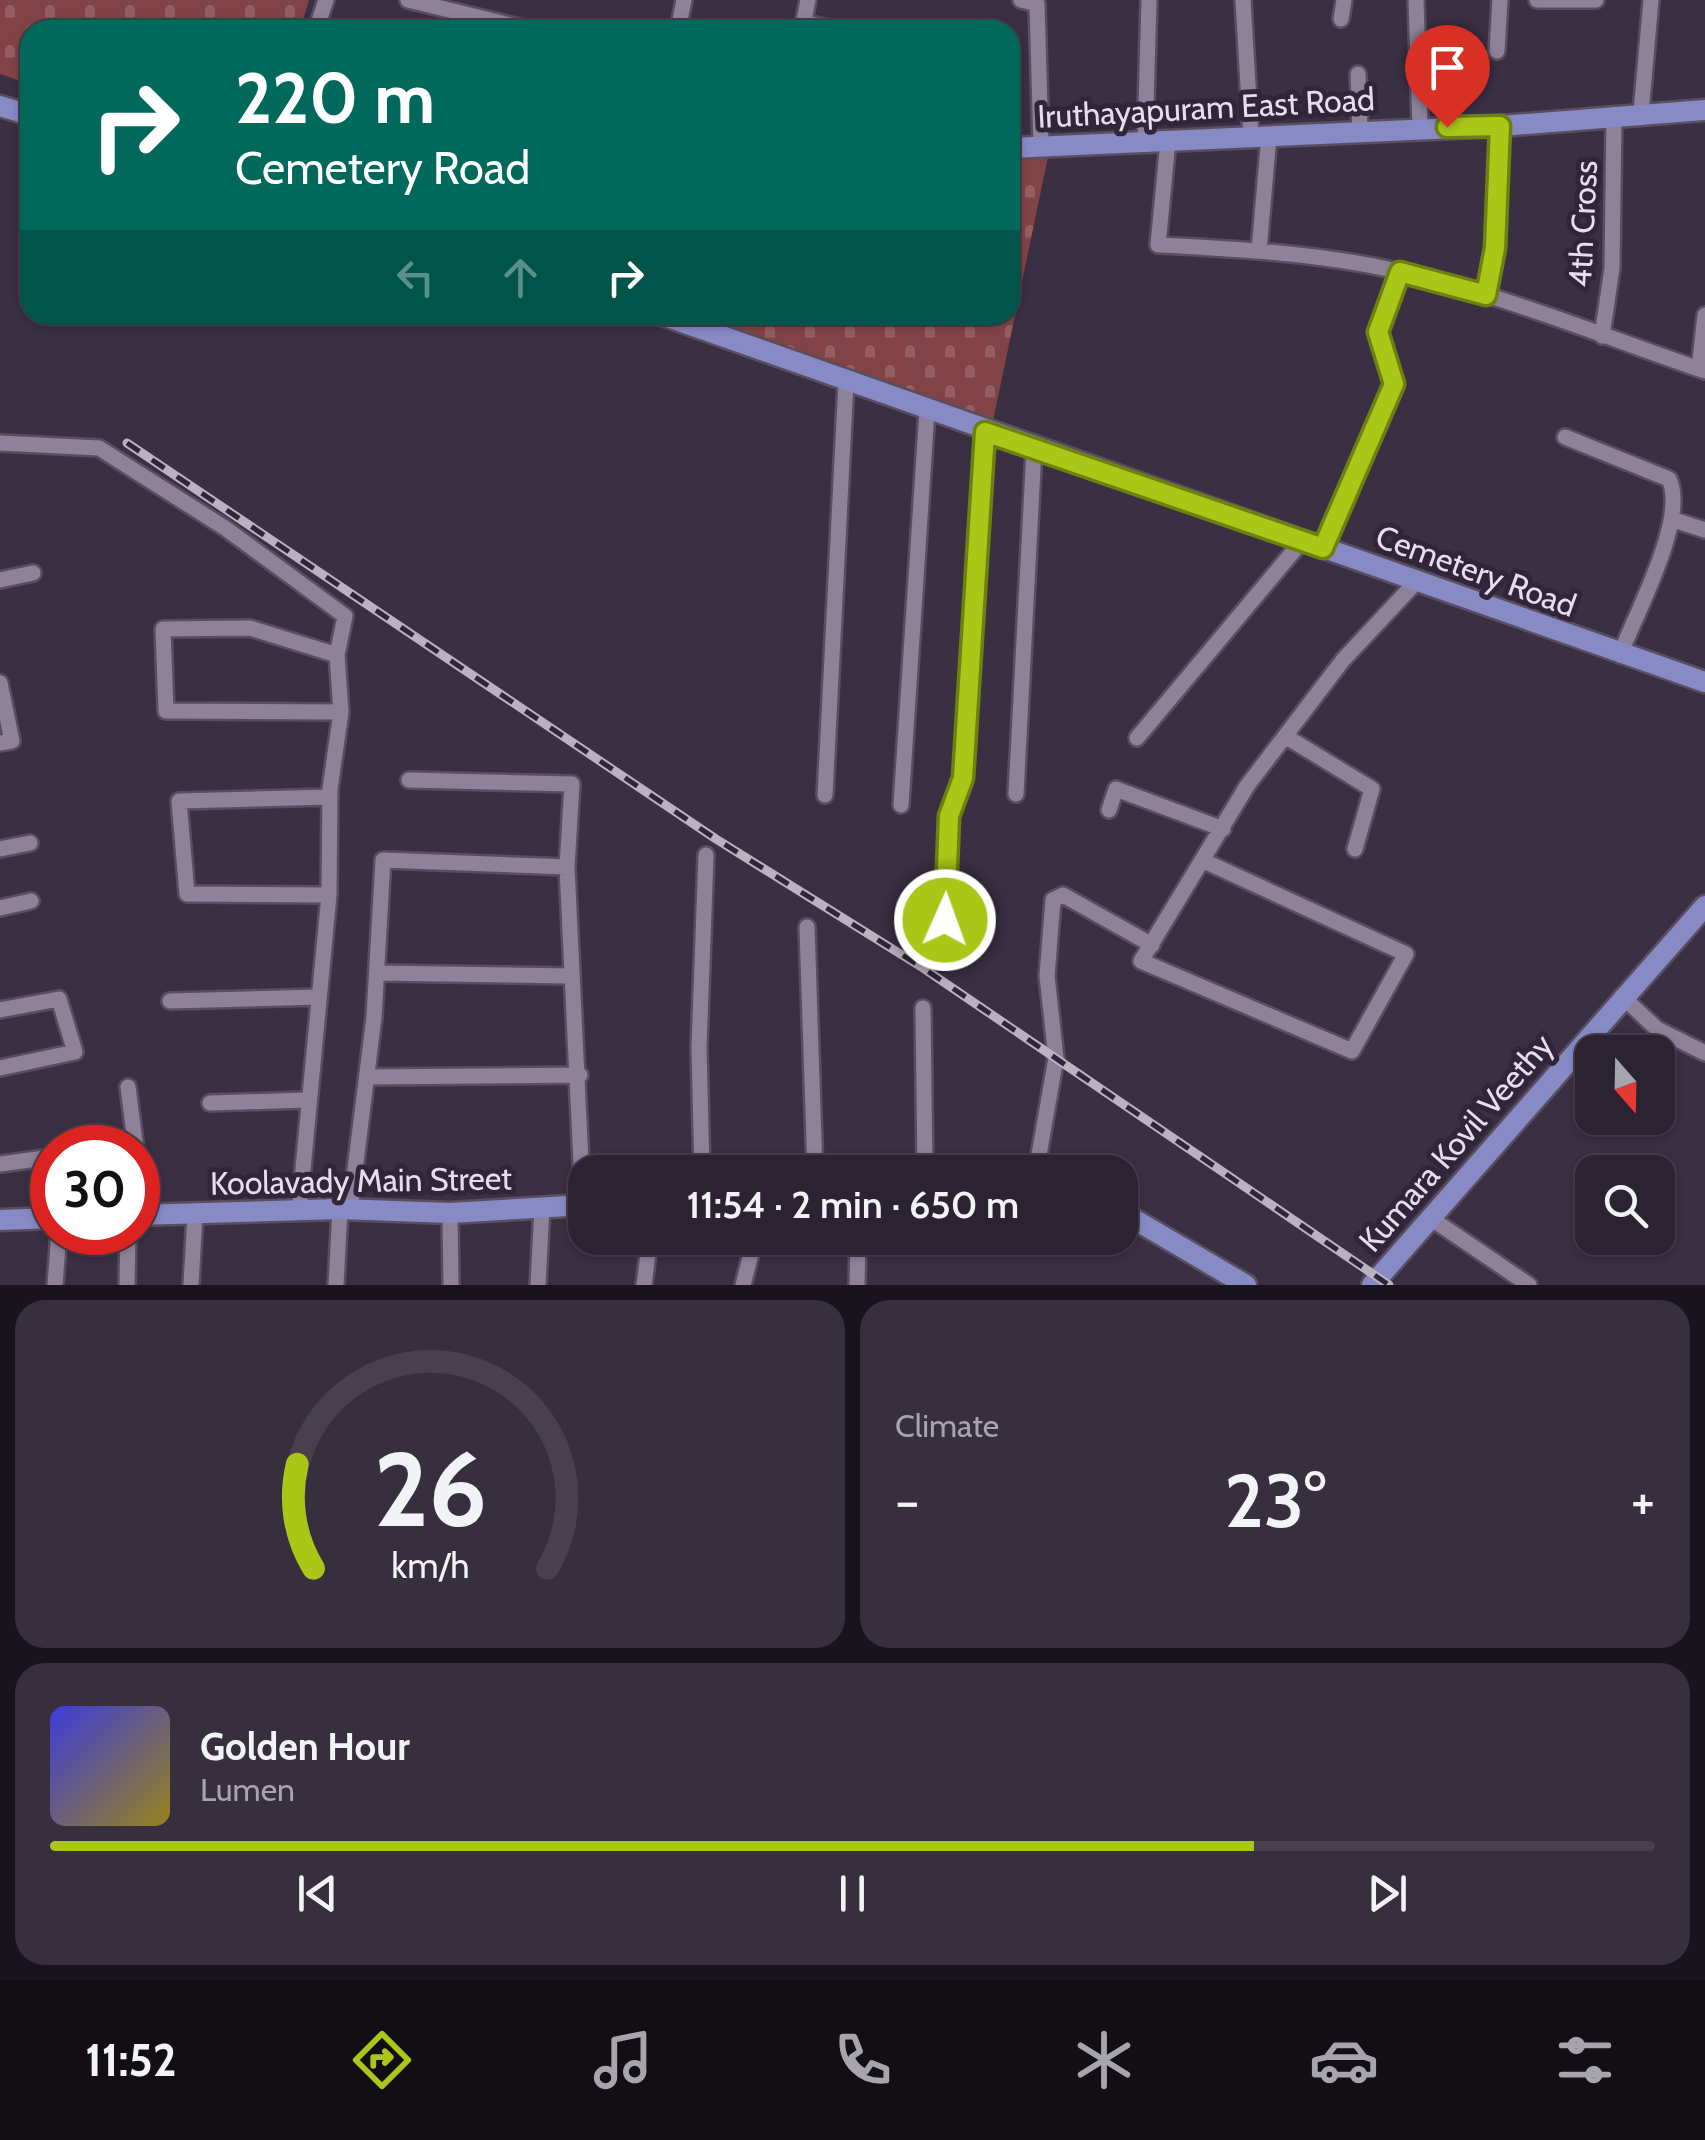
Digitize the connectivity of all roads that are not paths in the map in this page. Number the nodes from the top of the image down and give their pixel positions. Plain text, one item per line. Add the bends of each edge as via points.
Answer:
1 (408, 0) edge
2 (1021, 0) edge
3 (1149, 0) edge
4 (1243, 0) edge
5 (1344, 0) edge
6 (1416, 0) edge
7 (1500, 0) edge
8 (1537, 0) edge
9 (1652, 0) edge
10 (1596, 1) edge
11 (1340, 19) dead end
12 (490, 20) edge
13 (1497, 51) dead end
14 (1358, 74) dead end
15 (1705, 110) edge
16 (1642, 113) junction
17 (1614, 115) junction
18 (1500, 126) junction
19 (1420, 127) junction
20 (1360, 131) junction
21 (1260, 136) junction
22 (1146, 142) junction
23 (1168, 142) junction
24 (1041, 146) junction
25 (1020, 147) edge
26 (1259, 250) junction
27 (1400, 272) junction
28 (1486, 295) junction
29 (1705, 315) edge
30 (689, 325) edge
31 (1602, 336) junction
32 (1702, 370) edge
33 (846, 382) junction
34 (928, 411) junction
35 (985, 432) junction
36 (1565, 437) dead end
37 (0, 442) edge
38 (1034, 449) junction
39 (1674, 520) junction
40 (1705, 530) edge
41 (1302, 541) junction
42 (1323, 548) junction
43 (33, 573) dead end
44 (0, 580) edge
45 (1417, 581) junction
46 (337, 655) junction
47 (1620, 655) junction
48 (1705, 682) edge
49 (0, 683) edge
50 (341, 712) junction
51 (1285, 736) junction
52 (1137, 738) dead end
53 (0, 743) edge
54 (409, 780) dead end
55 (1016, 794) dead end
56 (825, 795) dead end
57 (330, 797) junction
58 (901, 805) dead end
59 (1108, 810) dead end
60 (1223, 829) junction
61 (30, 843) dead end
62 (1355, 849) dead end
63 (0, 850) edge
64 (706, 855) dead end
65 (1204, 861) junction
66 (568, 867) junction
67 (329, 895) junction
68 (31, 901) dead end
69 (1705, 906) edge
70 (0, 908) edge
71 (945, 920) dead end
72 (807, 927) dead end
73 (1152, 945) junction
74 (377, 973) junction
75 (570, 976) junction
76 (1622, 996) junction
77 (320, 997) junction
78 (170, 1001) dead end
79 (923, 1008) dead end
80 (0, 1010) edge
81 (1705, 1053) edge
82 (0, 1068) edge
83 (580, 1075) junction
84 (367, 1078) junction
85 (128, 1087) dead end
86 (307, 1100) junction
87 (210, 1103) dead end
88 (133, 1125) edge
89 (582, 1155) edge
90 (702, 1155) edge
91 (814, 1155) edge
92 (924, 1155) edge
93 (1039, 1155) edge
94 (30, 1160) edge
95 (0, 1164) edge
96 (568, 1205) edge
97 (542, 1206) junction
98 (345, 1210) junction
99 (299, 1212) junction
100 (450, 1213) junction
101 (160, 1214) edge
102 (195, 1214) junction
103 (1429, 1217) junction
104 (30, 1219) edge
105 (0, 1220) edge
106 (1138, 1222) edge
107 (57, 1255) edge
108 (128, 1255) edge
109 (648, 1255) edge
110 (751, 1255) edge
111 (858, 1255) edge
112 (54, 1285) edge
113 (127, 1285) edge
114 (191, 1285) edge
115 (336, 1285) edge
116 (451, 1285) edge
117 (538, 1285) edge
118 (644, 1285) edge
119 (743, 1285) edge
120 (857, 1285) edge
121 (1246, 1285) edge
122 (1372, 1285) edge
123 (1529, 1285) edge

1 - 12 street
2 - 24 street via 1036,4
3 - 22 street
4 - 21 street
5 - 11 street
6 - 19 street
7 - 13 street
8 - 10 street
9 - 16 street
14 - 20 street
15 - 16 main road, Iruthayapuram East Road
16 - 17 main road, Iruthayapuram East Road
17 - 18 main road, Iruthayapuram East Road
17 - 31 street, 4th Cross via 1612,268
18 - 19 main road, Iruthayapuram East Road
18 - 28 street via 1495,248
19 - 20 main road, Iruthayapuram East Road
20 - 21 main road, Iruthayapuram East Road
21 - 23 main road, Iruthayapuram East Road
21 - 26 street
22 - 23 main road, Iruthayapuram East Road
22 - 24 main road, Iruthayapuram East Road
23 - 26 street via 1158,245
24 - 25 main road, Iruthayapuram East Road
26 - 27 street
27 - 28 street
27 - 42 street via 1378,332 1394,384
28 - 31 street
29 - 32 street
30 - 33 main road, Cemetery Road
31 - 32 street
33 - 34 main road, Cemetery Road
33 - 56 street
34 - 35 main road, Cemetery Road
34 - 58 street
35 - 38 main road, Cemetery Road
35 - 71 street via 963,778 949,816
36 - 39 street via 1669,479 1677,495
37 - 46 street via 99,448 115,458 345,616
38 - 41 main road, Cemetery Road
38 - 55 street
39 - 40 street
39 - 47 street
41 - 42 main road, Cemetery Road
41 - 52 street
42 - 45 main road, Cemetery Road
43 - 44 street
45 - 47 main road, Cemetery Road
45 - 51 street via 1343,660
46 - 50 street
46 - 50 street via 250,628 163,629 166,711
47 - 48 main road, Cemetery Road
49 - 53 street via 12,741
50 - 57 street
51 - 60 street
51 - 62 street via 1372,789
54 - 66 street via 572,784
57 - 67 street
57 - 67 street via 179,801 187,894
59 - 60 street via 1116,790
60 - 65 street
61 - 63 street
64 - 90 street
65 - 73 street
65 - 73 street via 1406,954 1352,1052 1141,961
66 - 74 street via 383,860
66 - 75 street
67 - 77 street
68 - 70 street
69 - 76 main road, Kumara Kovil Veethy
72 - 91 street
73 - 93 street via 1063,895 1053,900 1047,976 1056,1058
74 - 75 street
74 - 84 street
75 - 83 street
76 - 81 street via 1657,1028
76 - 103 main road, Kumara Kovil Veethy
77 - 78 street
77 - 86 street
79 - 92 street
80 - 82 street via 60,999 75,1052
83 - 84 street
83 - 89 street
84 - 98 street
85 - 88 street
86 - 87 street
86 - 99 street
94 - 95 street
96 - 97 main road, Koolavady Main Street
97 - 100 main road, Koolavady Main Street
97 - 117 street
98 - 99 main road, Koolavady Main Street
98 - 100 main road, Koolavady Main Street
98 - 115 street
99 - 102 main road, Koolavady Main Street
100 - 116 street
101 - 102 main road, Koolavady Main Street
102 - 114 street
103 - 122 main road, Kumara Kovil Veethy
103 - 123 street
104 - 105 main road
106 - 121 main road
107 - 112 street
108 - 113 street
109 - 118 street
110 - 119 street
111 - 120 street

